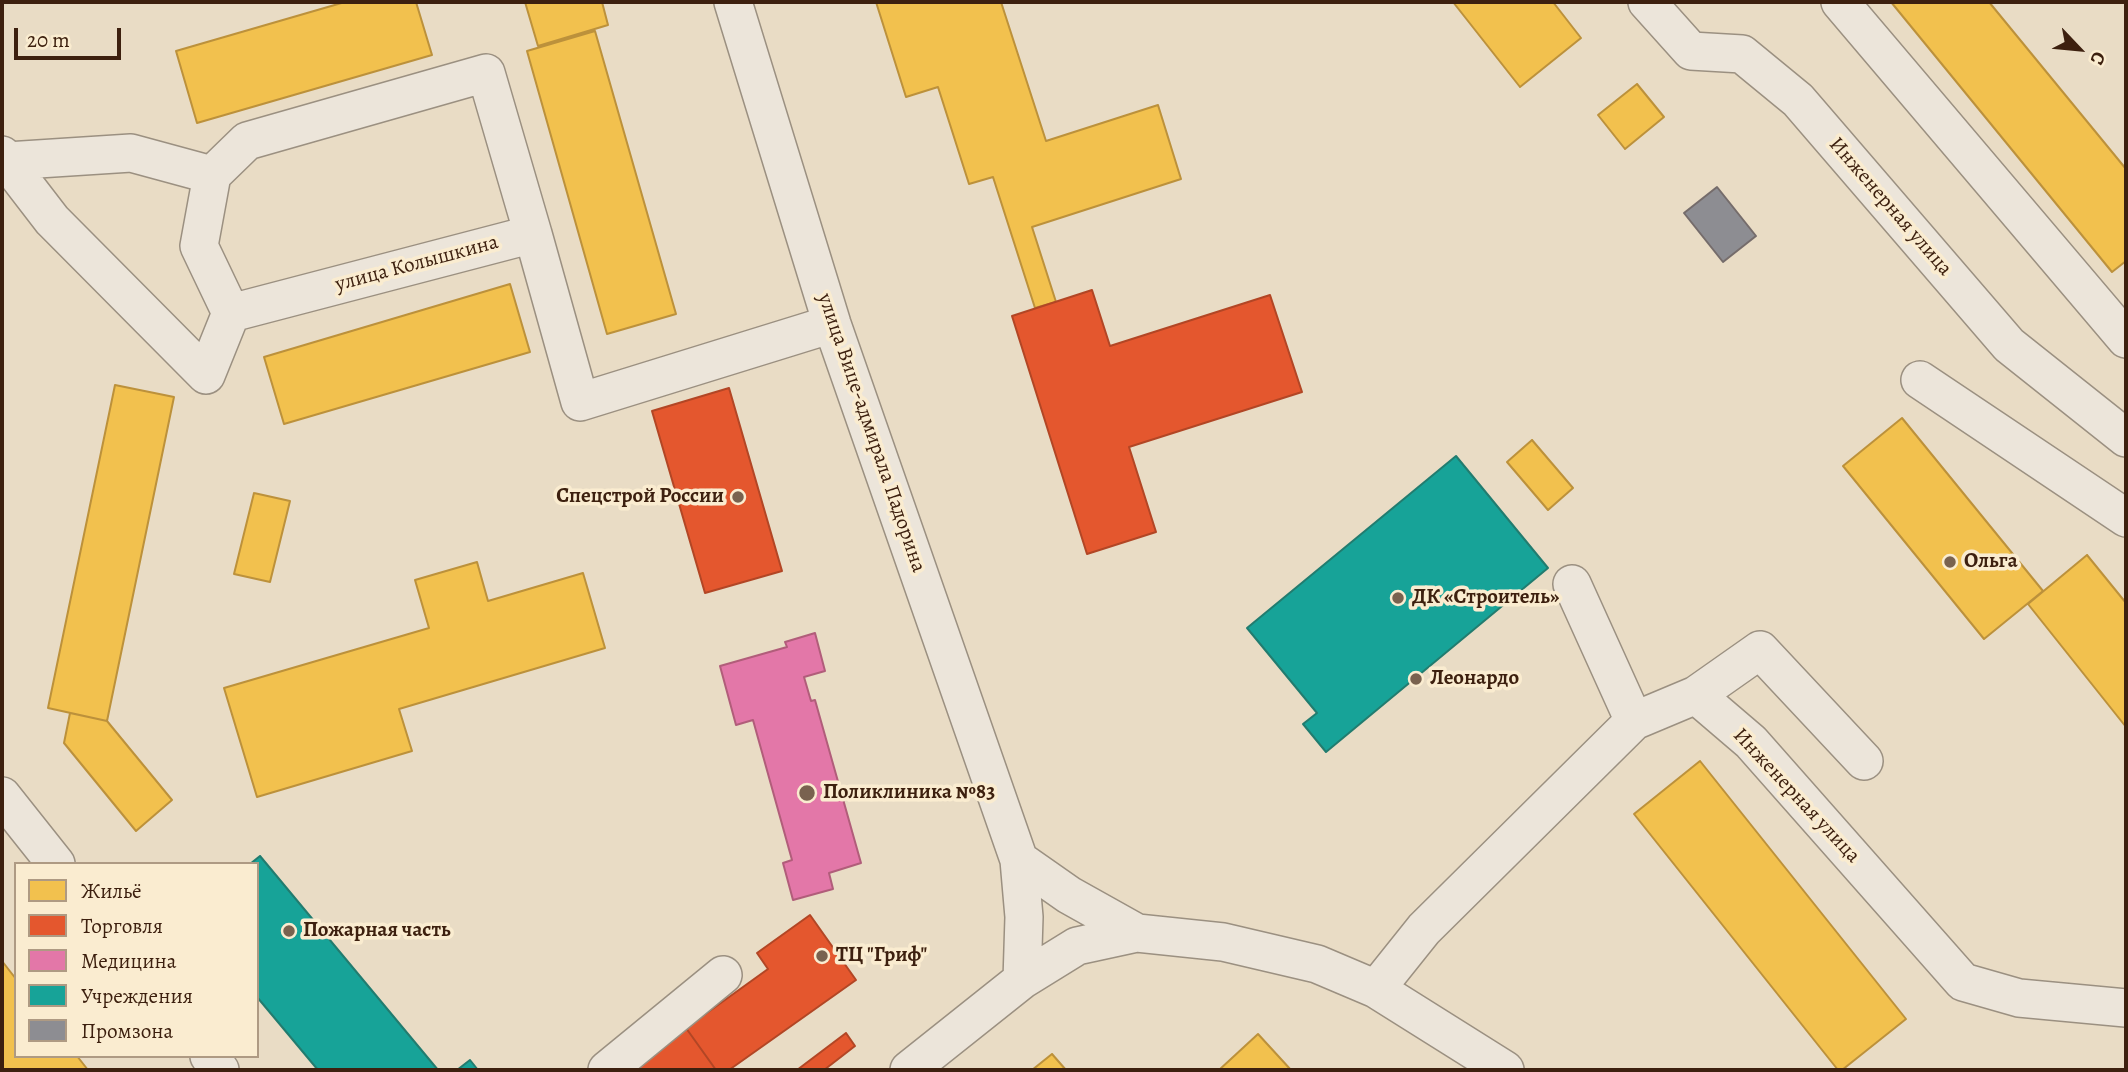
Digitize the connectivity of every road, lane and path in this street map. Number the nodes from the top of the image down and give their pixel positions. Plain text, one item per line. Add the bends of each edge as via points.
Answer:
1 (733, 2) edge
2 (1647, 2) edge
3 (1840, 2) edge
4 (4, 158) edge
5 (212, 175) junction
6 (533, 234) junction
7 (231, 313) junction
8 (832, 324) junction
9 (2126, 339) edge
10 (1920, 380) dead end
11 (2126, 438) edge
12 (2126, 518) edge
13 (1572, 584) dead end
14 (1696, 695) junction
15 (1634, 721) junction
16 (1864, 761) dead end
17 (4, 804) edge
18 (1019, 860) junction
19 (54, 862) edge
20 (1137, 933) junction
21 (723, 975) dead end
22 (1022, 980) junction
23 (1376, 989) junction
24 (2126, 1008) edge
25 (607, 1070) edge
26 (909, 1070) edge
27 (1505, 1070) edge

1 - 8 street, улица Вице-адмирала Падорина
2 - 11 street, Инженерная улица via 1691,51 1742,54 1798,100 2009,345
3 - 9 street
4 - 5 street via 131,153
4 - 7 street via 52,220 206,375
5 - 6 street via 247,141 486,73
5 - 7 street via 199,246
6 - 7 street, улица Колышкина
6 - 8 street via 580,402
8 - 18 street, улица Вице-адмирала Падорина
10 - 12 street
13 - 15 street
14 - 15 street
14 - 16 street via 1760,650
14 - 24 street, Инженерная улица via 1751,743 1963,982 2019,998
15 - 23 street via 1424,929
17 - 19 street
18 - 20 street
18 - 22 street, улица Вице-адмирала Падорина via 1024,917
20 - 22 street via 1077,946
20 - 23 street via 1223,942 1317,964
21 - 25 street
22 - 26 street
23 - 27 street

